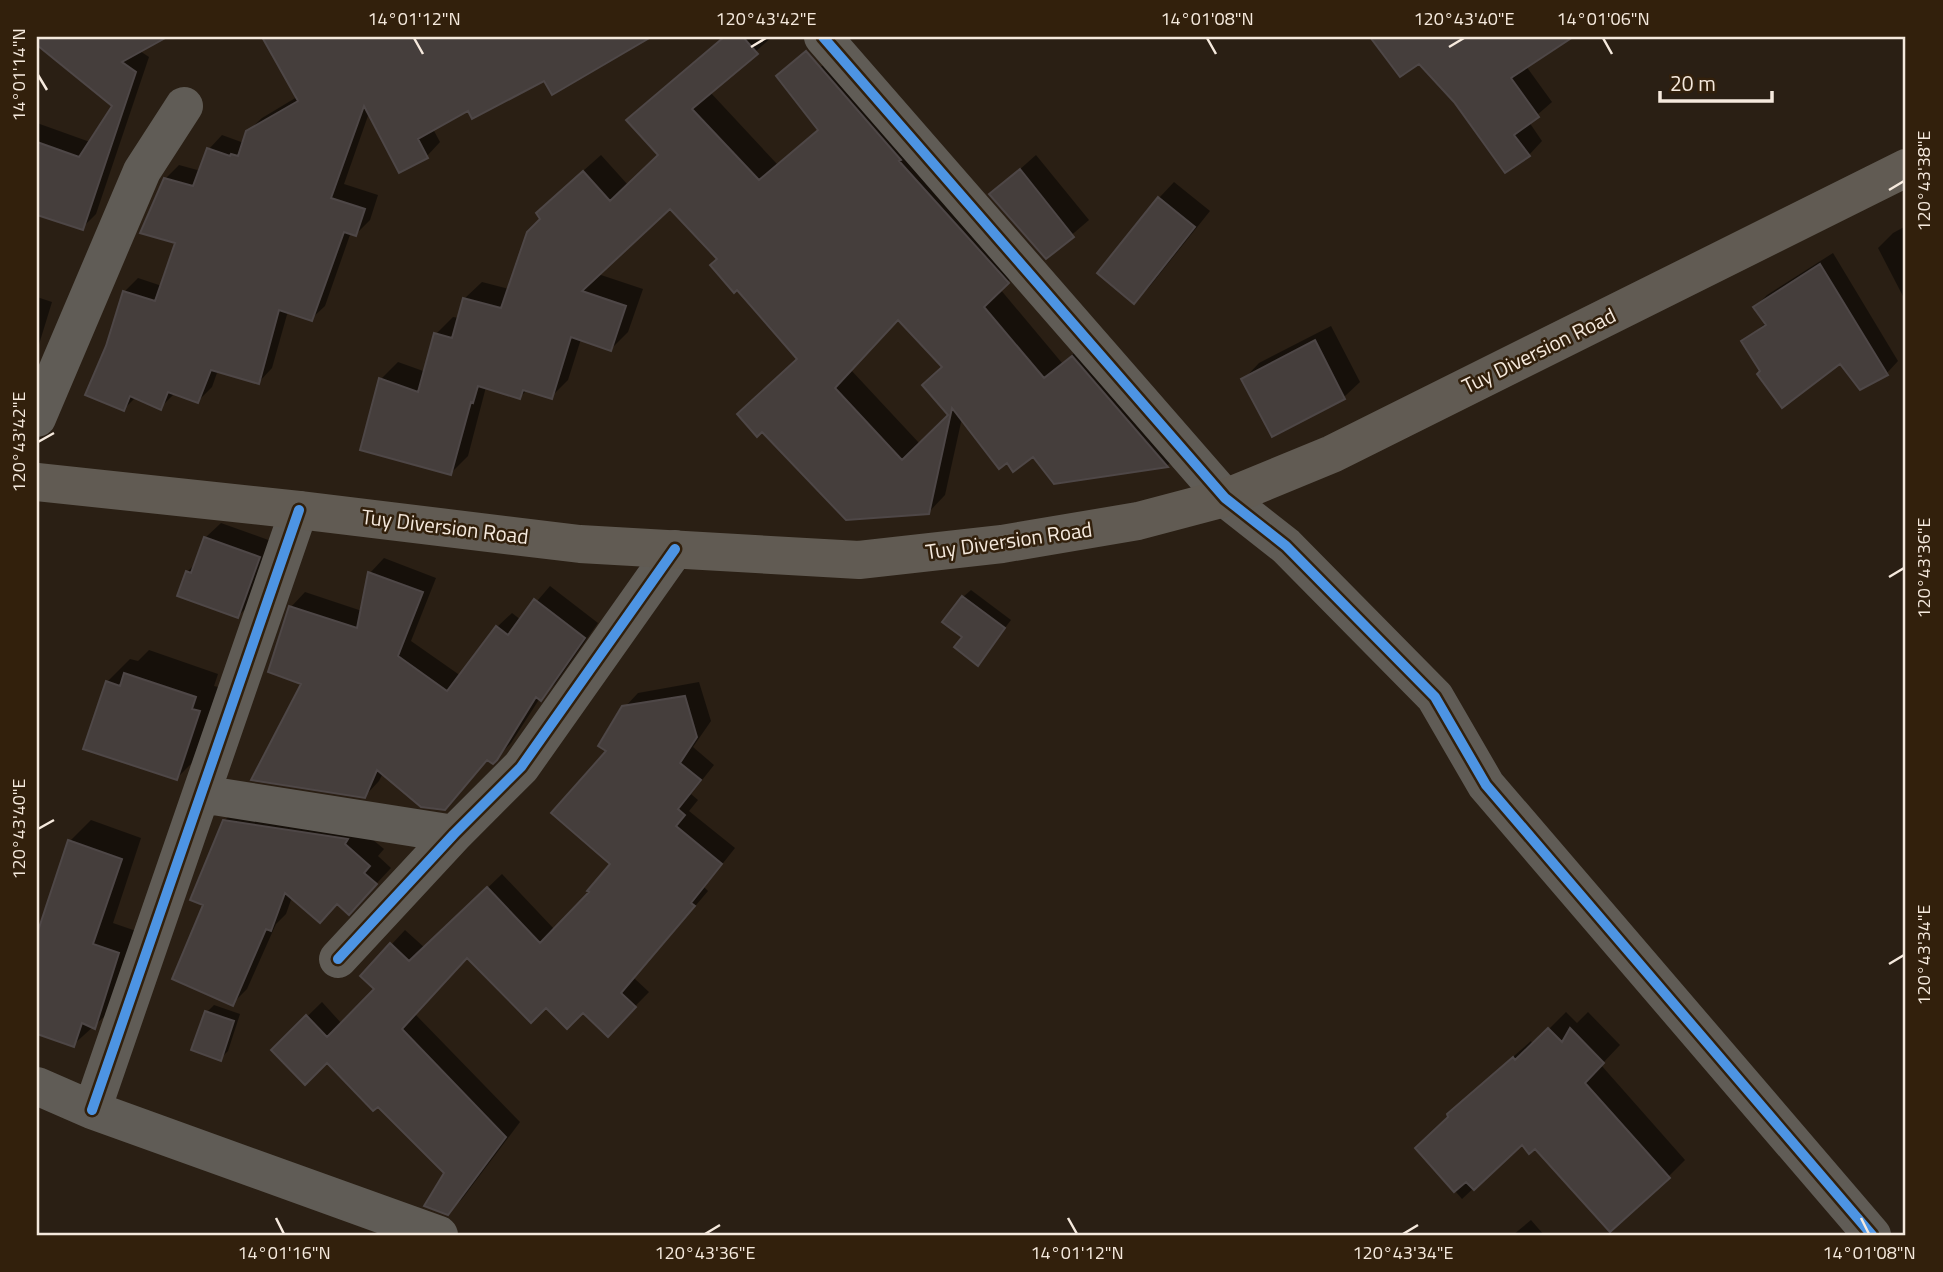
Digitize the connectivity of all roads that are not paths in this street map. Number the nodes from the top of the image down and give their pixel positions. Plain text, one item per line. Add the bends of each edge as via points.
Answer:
1 (823, 37) edge
2 (184, 106) dead end
3 (1906, 168) edge
4 (37, 418) edge
5 (37, 482) edge
6 (1225, 498) junction
7 (299, 510) junction
8 (675, 549) junction
9 (201, 794) junction
10 (454, 834) junction
11 (338, 959) dead end
12 (37, 1086) edge
13 (92, 1110) junction
14 (439, 1235) edge
15 (1872, 1235) edge

1 - 6 street
2 - 4 street via 142,171
3 - 6 main road, Tuy Diversion Road via 1332,454
5 - 7 main road, Tuy Diversion Road
6 - 8 main road, Tuy Diversion Road via 1138,521 1016,542 859,560
6 - 15 street via 1286,546 1436,696 1486,785
7 - 8 main road, Tuy Diversion Road via 580,544
7 - 9 street
8 - 10 street via 521,767
9 - 10 street
9 - 13 street
10 - 11 street
12 - 13 street
13 - 14 street

